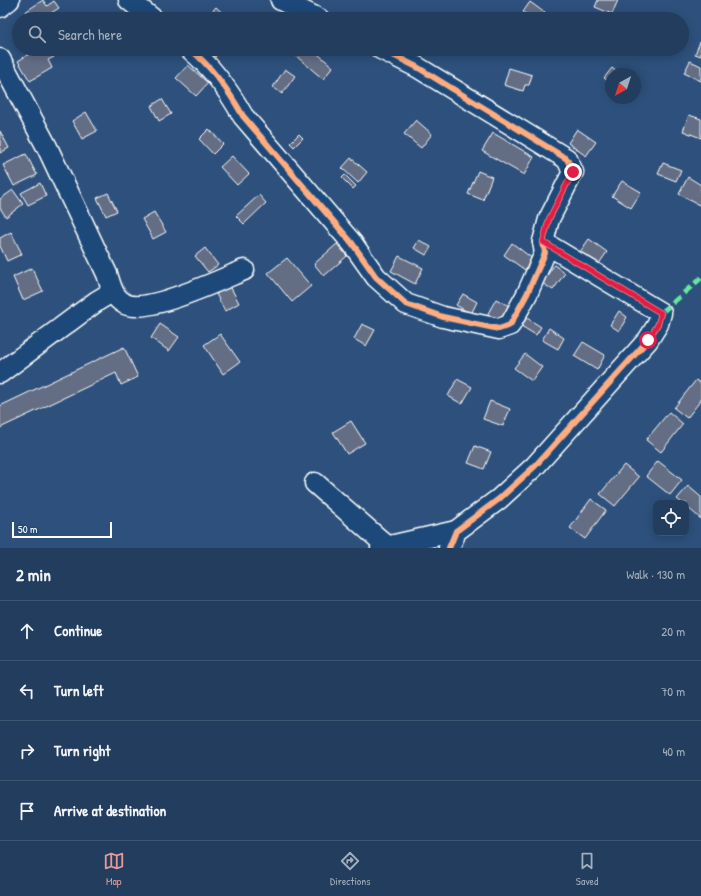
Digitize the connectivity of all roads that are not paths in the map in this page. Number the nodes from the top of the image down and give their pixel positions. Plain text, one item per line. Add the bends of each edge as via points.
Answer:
1 (10, 0) edge
2 (130, 0) edge
3 (281, 0) edge
4 (0, 7) edge
5 (145, 12) edge
6 (305, 12) edge
7 (199, 56) edge
8 (394, 56) edge
9 (0, 59) edge
10 (543, 242) junction
11 (244, 270) dead end
12 (112, 292) junction
13 (0, 373) edge
14 (315, 483) dead end
15 (453, 540) edge
16 (385, 547) edge

1 - 4 street
2 - 5 street
3 - 6 street
7 - 10 street via 230,93 243,116 352,244 376,277 406,304 438,316 499,329 510,325 545,253
8 - 10 street via 567,159 573,172 549,219
9 - 12 street via 50,154 107,274
10 - 15 street via 661,313 658,324 648,340 535,466
11 - 12 street via 150,305 126,305
12 - 13 street via 97,300
14 - 16 street
15 - 16 street

